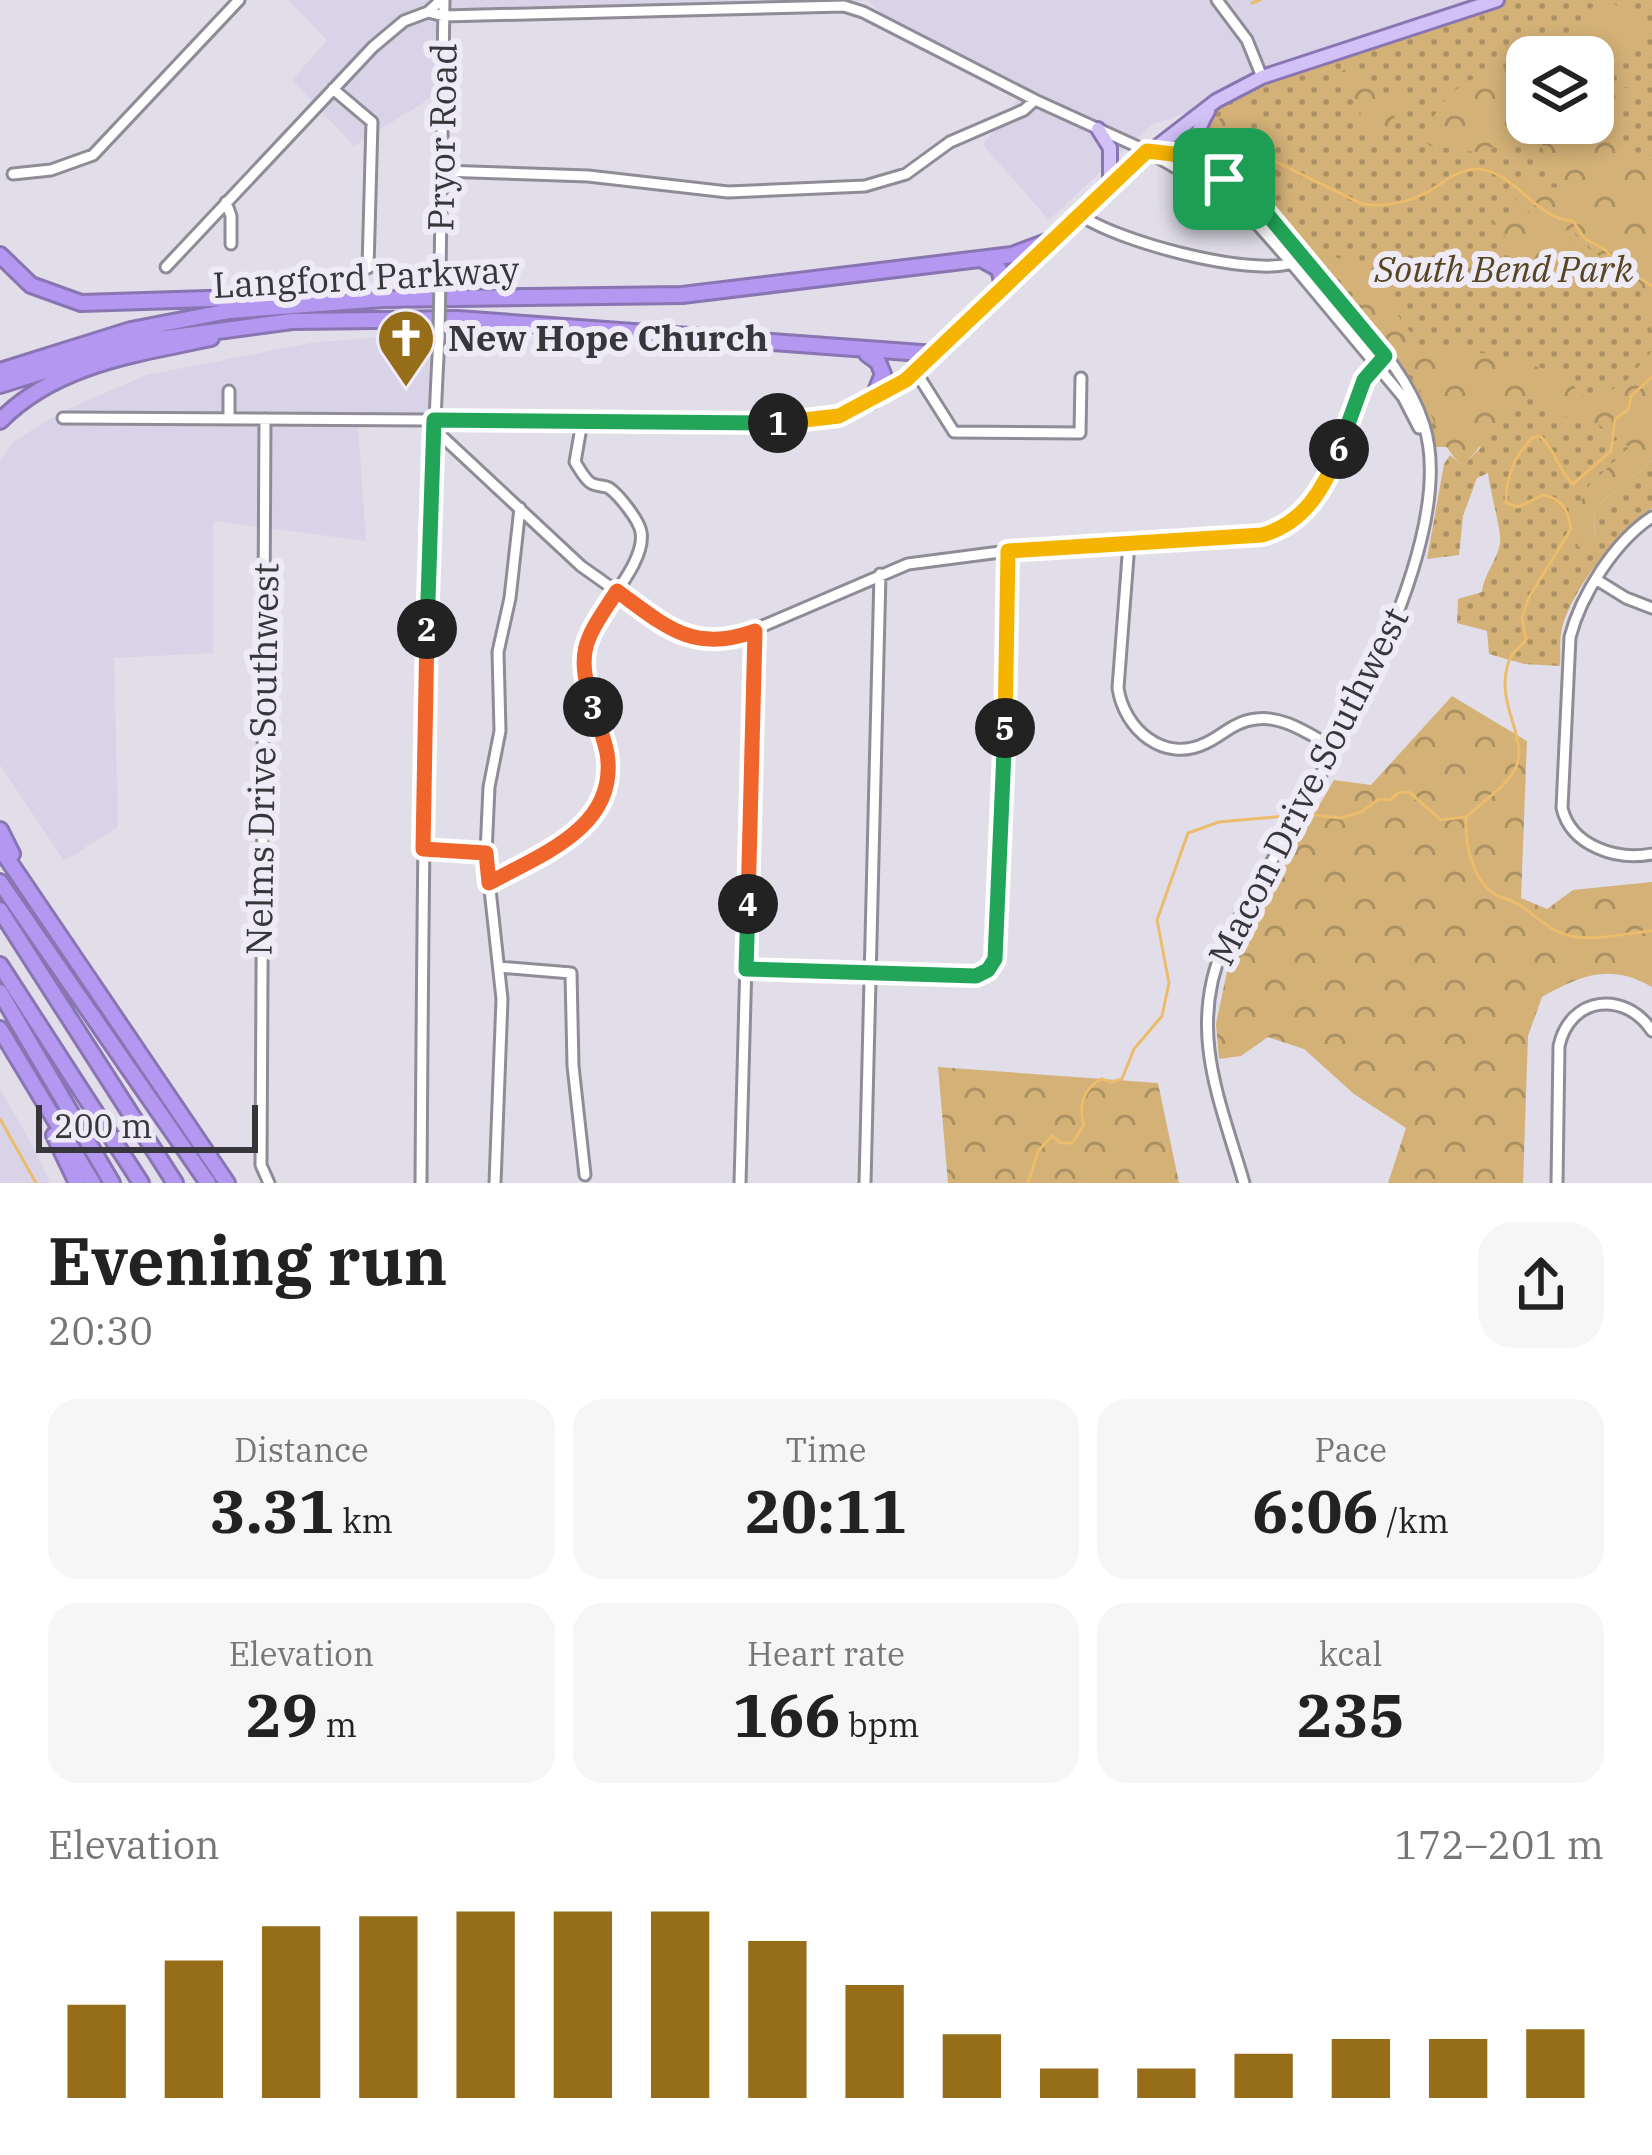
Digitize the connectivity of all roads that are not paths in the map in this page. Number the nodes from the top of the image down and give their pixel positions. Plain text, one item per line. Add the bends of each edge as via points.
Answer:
1 (239, 0) edge
2 (442, 0) edge
3 (1217, 0) edge
4 (1492, 1) edge
5 (862, 6) edge
6 (428, 12) junction
7 (444, 16) junction
8 (1262, 77) junction
9 (333, 89) junction
10 (1035, 100) junction
11 (1212, 104) junction
12 (1098, 129) junction
13 (1147, 151) junction
14 (441, 171) junction
15 (13, 173) dead end
16 (1224, 179) junction
17 (1109, 185) junction
18 (226, 202) junction
19 (1079, 214) junction
20 (1049, 242) junction
21 (231, 244) dead end
22 (0, 255) edge
23 (982, 260) junction
24 (1292, 263) junction
25 (166, 267) dead end
26 (368, 268) dead end
27 (1004, 286) junction
28 (384, 299) junction
29 (292, 321) junction
30 (863, 352) junction
31 (935, 354) junction
32 (1385, 356) junction
33 (1376, 364) junction
34 (0, 371) edge
35 (916, 372) junction
36 (1081, 378) dead end
37 (0, 385) edge
38 (229, 391) dead end
39 (872, 401) junction
40 (64, 418) dead end
41 (229, 419) junction
42 (265, 419) junction
43 (0, 421) edge
44 (582, 422) junction
45 (433, 423) junction
46 (1430, 460) junction
47 (520, 508) junction
48 (1652, 517) edge
49 (1130, 543) junction
50 (1008, 551) junction
51 (880, 574) junction
52 (1598, 580) junction
53 (617, 591) junction
54 (1652, 608) edge
55 (755, 631) junction
56 (1333, 747) junction
57 (0, 830) edge
58 (0, 848) edge
59 (423, 849) junction
60 (486, 853) junction
61 (1652, 854) edge
62 (0, 882) edge
63 (489, 883) junction
64 (0, 910) edge
65 (44, 910) junction
66 (0, 965) edge
67 (499, 967) junction
68 (746, 969) junction
69 (870, 973) junction
70 (0, 992) edge
71 (0, 1029) edge
72 (1652, 1031) edge
73 (18, 1060) junction
74 (181, 1109) junction
75 (585, 1175) dead end
76 (77, 1183) edge
77 (93, 1183) edge
78 (112, 1183) edge
79 (141, 1183) edge
80 (175, 1183) edge
81 (208, 1183) edge
82 (227, 1183) edge
83 (239, 1183) edge
84 (269, 1183) edge
85 (421, 1183) edge
86 (495, 1183) edge
87 (740, 1183) edge
88 (865, 1183) edge
89 (1244, 1183) edge
90 (1557, 1183) edge

1 - 15 street via 92,155
2 - 6 street
2 - 7 street, Pryor Road
3 - 8 street
4 - 8 main road
5 - 7 street
5 - 10 street
6 - 7 street
6 - 9 street via 404,21
7 - 14 street, Pryor Road
8 - 11 main road
9 - 18 street
9 - 26 street via 372,122
10 - 12 street
10 - 14 street via 905,174 865,186 728,192
11 - 13 main road
11 - 16 main road via 1196,146
12 - 13 street
12 - 17 main road via 1111,148
13 - 16 street, Macon Drive Southwest via 1173,154
13 - 17 main road
13 - 24 street, Macon Drive Southwest via 1228,199
14 - 45 street, Pryor Road, bridge
16 - 32 street, Macon Drive Southwest via 1267,214
17 - 19 main road
18 - 21 street
18 - 25 street
19 - 20 main road
19 - 24 street via 1202,258
20 - 23 highway, Langford Parkway
20 - 27 main road
22 - 28 highway via 31,285 81,303
23 - 27 highway via 999,269
23 - 28 highway, Langford Parkway via 682,296
24 - 33 street, Macon Drive Southwest
27 - 31 main road
28 - 34 highway, Langford Parkway via 196,316
29 - 30 highway, Langford Parkway via 458,319
29 - 37 highway, Langford Parkway via 143,341
29 - 43 highway via 74,372
30 - 31 highway, Langford Parkway
30 - 39 highway via 884,374
31 - 35 street
32 - 33 street
32 - 46 street, Macon Drive Southwest via 1415,400
33 - 46 street, Macon Drive Southwest via 1415,418
33 - 49 street via 1326,480 1293,522 1262,535
35 - 36 street via 954,432 1080,434
35 - 39 street
38 - 41 street
39 - 44 street via 808,422
40 - 41 street
41 - 42 street
42 - 45 street
42 - 84 street, Nelms Drive Southwest via 260,1100 261,1166
44 - 45 street
44 - 53 street via 575,462 640,526 642,541
45 - 47 street
45 - 59 street, Pryor Road
46 - 56 street, Macon Drive Southwest via 1427,518 1403,601
47 - 53 street
47 - 60 street via 498,652 500,731
48 - 52 street
49 - 50 street
49 - 56 street via 1118,688 1136,730 1185,748 1269,718
50 - 51 street
50 - 69 street via 995,959 976,976
51 - 55 street
51 - 69 street
52 - 54 street
52 - 61 street via 1570,637 1564,815 1579,838 1617,855
53 - 55 street via 690,637
53 - 63 street via 590,632 582,664 607,754 601,803 574,837
55 - 68 street
56 - 89 street, Macon Drive Southwest via 1211,981 1208,1059
57 - 65 highway
58 - 65 highway
59 - 60 street
59 - 85 street, Pryor Road
60 - 63 street
62 - 81 highway
63 - 67 street
64 - 80 highway
65 - 74 highway
66 - 79 highway
67 - 75 street via 571,973
67 - 86 street
68 - 69 street
68 - 87 street
69 - 88 street
70 - 78 highway
71 - 73 highway
72 - 90 street via 1641,1015 1609,1002 1576,1013 1564,1027
73 - 76 highway
73 - 77 highway
74 - 82 highway
74 - 83 highway

